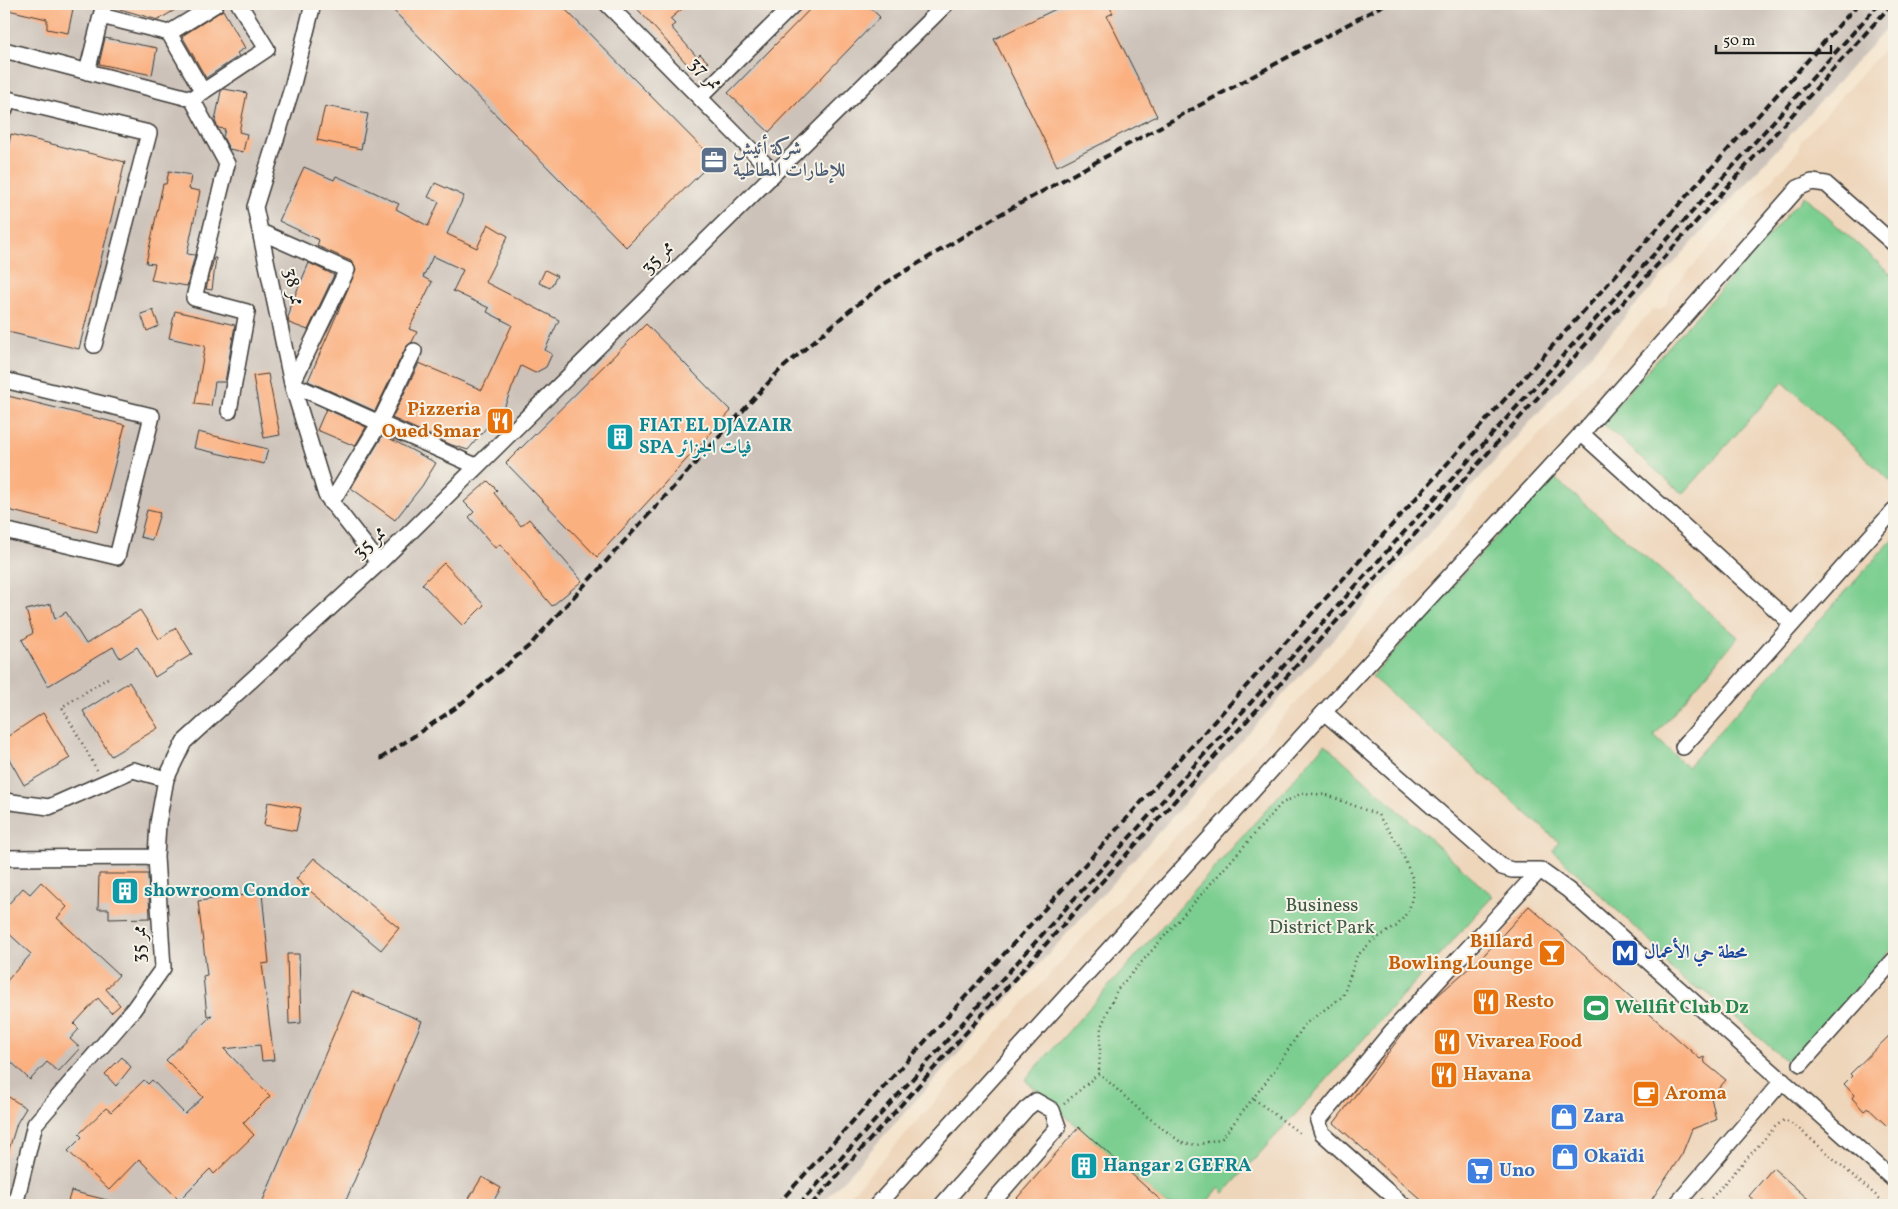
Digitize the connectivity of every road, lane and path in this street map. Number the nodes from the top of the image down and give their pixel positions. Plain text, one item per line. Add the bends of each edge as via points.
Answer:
1 (216, 4) edge
2 (239, 4) edge
3 (313, 4) edge
4 (607, 4) edge
5 (794, 4) edge
6 (938, 6) edge
7 (103, 10) edge
8 (169, 33) junction
9 (4, 50) edge
10 (87, 72) junction
11 (197, 95) junction
12 (700, 97) junction
13 (4, 112) edge
14 (774, 173) junction
15 (261, 232) junction
16 (1894, 244) edge
17 (94, 345) dead end
18 (414, 351) dead end
19 (4, 380) edge
20 (292, 384) junction
21 (229, 411) dead end
22 (379, 424) junction
23 (1581, 434) junction
24 (476, 466) junction
25 (331, 503) junction
26 (1894, 510) edge
27 (4, 530) edge
28 (378, 563) junction
29 (1792, 624) junction
30 (111, 676) dead end
31 (1324, 712) junction
32 (1683, 747) dead end
33 (166, 779) junction
34 (104, 783) junction
35 (4, 800) edge
36 (156, 857) junction
37 (4, 858) edge
38 (1540, 870) junction
39 (1894, 960) edge
40 (1801, 1064) dead end
41 (1099, 1073) junction
42 (1783, 1080) junction
43 (1254, 1099) junction
44 (1053, 1113) junction
45 (1302, 1135) dead end
46 (1894, 1180) edge
47 (1690, 1190) junction
48 (15, 1205) edge
49 (877, 1205) edge
50 (942, 1205) edge
51 (990, 1205) edge
52 (1403, 1205) edge
53 (1676, 1205) edge
54 (1887, 1205) edge

1 - 8 street
2 - 11 street via 267,49
3 - 15 street, ممر 38 via 292,88 255,207
4 - 12 street, ممر 37
5 - 12 street
6 - 14 street, ممر 35
7 - 8 street
7 - 10 street
8 - 11 street
9 - 10 street
10 - 11 street
11 - 21 street via 227,164 194,298 247,312
12 - 14 street, ممر 37
13 - 17 street via 8,99 149,133
14 - 24 street, ممر 35
15 - 20 street, ممر 38
15 - 20 street via 347,270
16 - 23 street via 1826,184 1812,182 1798,188
18 - 22 street
19 - 27 street via 152,416 116,557
20 - 22 street
20 - 25 street, ممر 38
22 - 24 street
22 - 25 street
23 - 29 street
23 - 31 street
24 - 28 street, ممر 35
25 - 28 street, ممر 38
26 - 29 street
28 - 33 street, ممر 35 via 184,742
29 - 32 street
30 - 34 path via 62,706
31 - 38 street via 1502,867
31 - 49 street
33 - 34 street via 133,770
33 - 36 street, ممر 35
34 - 35 street via 49,808
36 - 37 street
36 - 48 street, ممر 35 via 163,968 133,1010 35,1124
38 - 42 street via 1568,890
38 - 52 street via 1392,1031 1319,1116 1317,1125 1322,1133
39 - 40 street
41 - 43 path via 1182,1144 1197,1145 1222,1138
41 - 43 path via 1101,1027 1117,990 1281,804 1302,793 1327,795 1378,815 1402,852 1413,880 1409,910 1396,926 1372,941 1357,956 1343,996 1305,1024
41 - 44 path
42 - 46 street
42 - 47 street
43 - 45 path
44 - 50 street via 1036,1101 1026,1109
44 - 51 street via 1058,1127
47 - 53 street
47 - 54 path via 1706,1204 1784,1120 1797,1127

